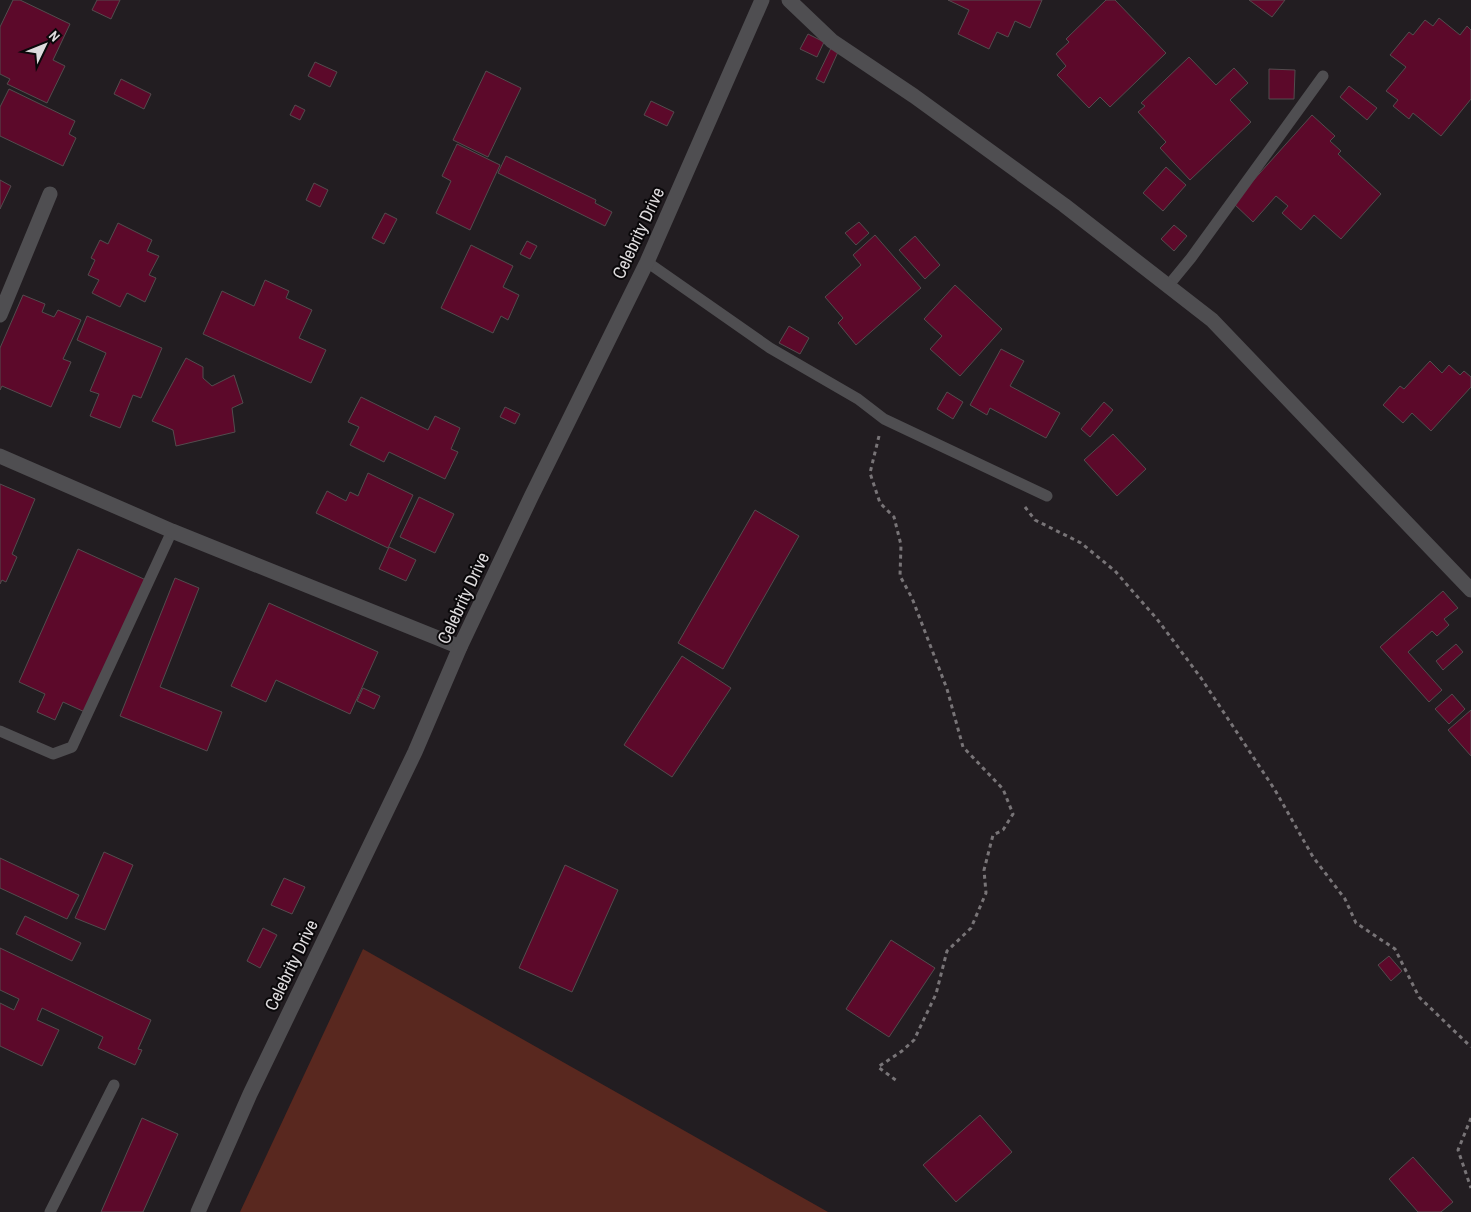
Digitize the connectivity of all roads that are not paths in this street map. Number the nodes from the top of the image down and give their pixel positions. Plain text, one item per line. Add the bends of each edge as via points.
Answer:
1 (762, 0) edge
2 (790, 0) edge
3 (1322, 76) dead end
4 (50, 194) dead end
5 (647, 262) junction
6 (1168, 286) junction
7 (0, 315) edge
8 (0, 456) edge
9 (1047, 496) dead end
10 (172, 531) junction
11 (1471, 590) edge
12 (460, 647) junction
13 (0, 731) edge
14 (114, 1085) dead end
15 (50, 1212) edge
16 (198, 1212) edge

1 - 5 street, Celebrity Drive
2 - 6 street via 832,42 914,96
3 - 6 lane
4 - 7 street
5 - 9 lane via 770,348 858,399 884,419
5 - 12 street, Celebrity Drive via 530,497
6 - 11 street via 1212,320
8 - 10 street
10 - 12 street
10 - 13 lane via 72,748 53,754
12 - 16 street, Celebrity Drive via 415,752 250,1094
14 - 15 lane

